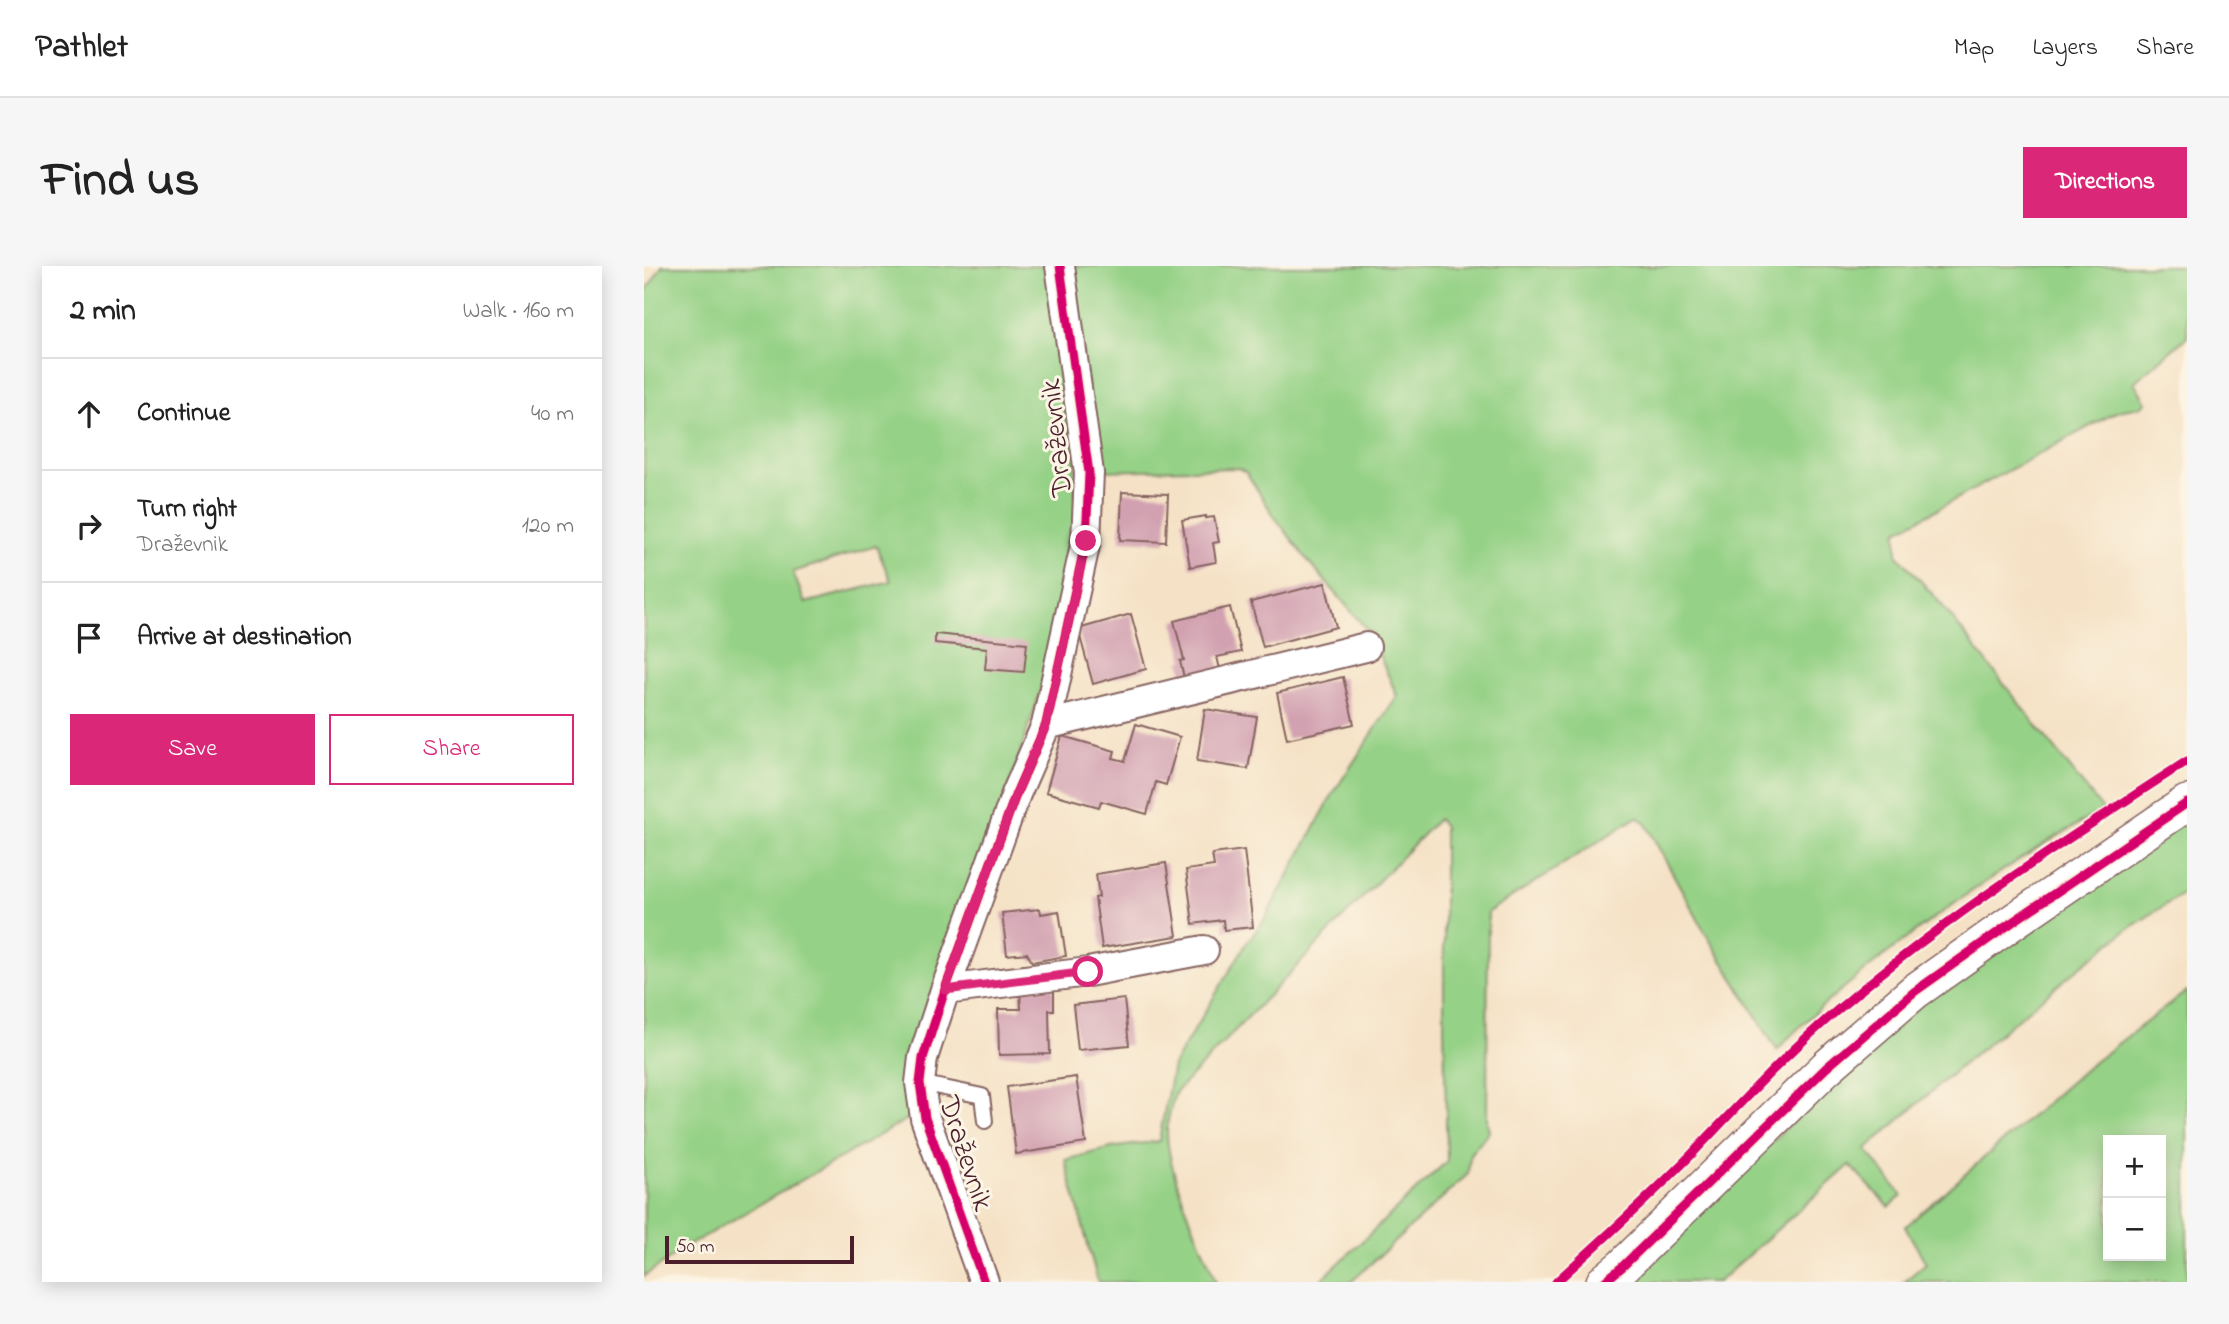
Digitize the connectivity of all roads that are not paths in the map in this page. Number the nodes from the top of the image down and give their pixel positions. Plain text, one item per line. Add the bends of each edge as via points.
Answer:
1 (1060, 266) edge
2 (1366, 648) dead end
3 (1046, 725) junction
4 (2187, 803) edge
5 (1204, 950) dead end
6 (945, 990) junction
7 (920, 1083) junction
8 (985, 1121) dead end
9 (984, 1282) edge
10 (1604, 1282) edge

1 - 3 street, Draževnik via 1088,487 1086,541
2 - 3 street
3 - 6 street, Draževnik
4 - 10 street via 1914,992 1826,1068
5 - 6 street via 1088,972
6 - 7 street, Draževnik via 923,1058
7 - 8 lane via 982,1096
7 - 9 street, Draževnik via 925,1118

